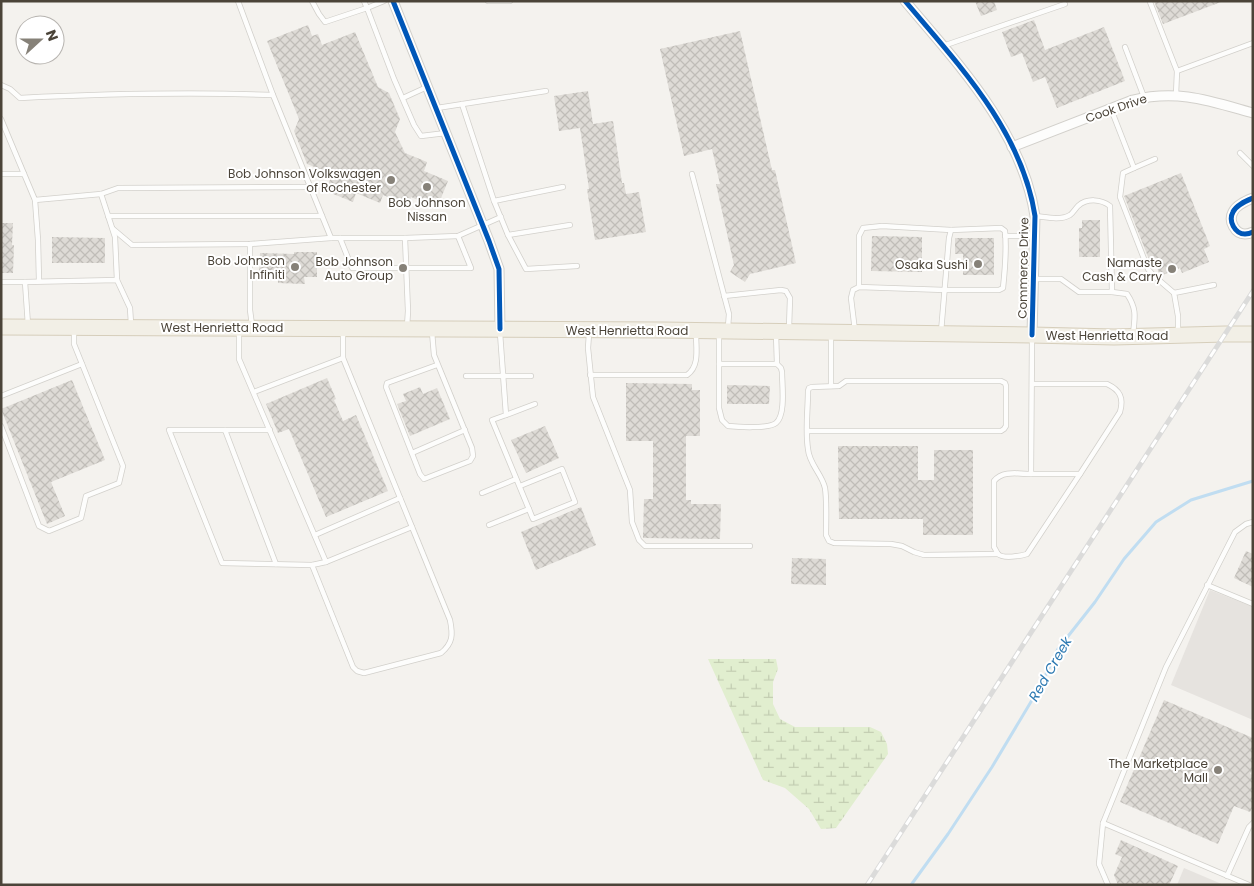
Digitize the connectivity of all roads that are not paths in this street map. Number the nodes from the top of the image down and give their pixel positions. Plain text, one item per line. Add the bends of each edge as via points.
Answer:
1 (238, 1) edge
2 (312, 1) edge
3 (364, 1) edge
4 (384, 1) edge
5 (393, 1) edge
6 (488, 1) edge
7 (510, 1) edge
8 (905, 1) edge
9 (1150, 2) edge
10 (1065, 4) dead end
11 (367, 8) junction
12 (1253, 42) edge
13 (943, 46) junction
14 (1125, 47) dead end
15 (1177, 71) junction
16 (1, 85) edge
17 (427, 87) junction
18 (546, 91) dead end
19 (273, 95) junction
20 (1176, 95) junction
21 (1144, 97) junction
22 (403, 98) junction
23 (462, 104) junction
24 (435, 108) junction
25 (1111, 109) junction
26 (1253, 113) edge
27 (1, 119) edge
28 (446, 134) junction
29 (1012, 147) junction
30 (1240, 153) dead end
31 (1155, 159) dead end
32 (1253, 166) edge
33 (1134, 168) junction
34 (1, 174) edge
35 (24, 174) junction
36 (692, 174) dead end
37 (310, 187) junction
38 (563, 187) dead end
39 (101, 194) junction
40 (1253, 198) edge
41 (35, 200) junction
42 (494, 201) junction
43 (108, 216) junction
44 (322, 216) junction
45 (1035, 216) junction
46 (501, 217) junction
47 (570, 224) dead end
48 (483, 225) junction
49 (112, 229) junction
50 (951, 230) junction
51 (1253, 232) edge
52 (508, 235) junction
53 (458, 236) junction
54 (1005, 236) junction
55 (1034, 236) junction
56 (331, 238) junction
57 (340, 238) junction
58 (406, 238) junction
59 (250, 244) junction
60 (577, 266) dead end
61 (407, 268) junction
62 (1033, 279) junction
63 (117, 280) junction
64 (39, 281) junction
65 (1, 282) edge
66 (25, 282) junction
67 (1214, 285) dead end
68 (859, 287) junction
69 (944, 290) junction
70 (1112, 292) junction
71 (1174, 293) junction
72 (724, 296) junction
73 (1, 327) edge
74 (28, 327) junction
75 (74, 327) junction
76 (131, 327) junction
77 (245, 327) junction
78 (343, 328) junction
79 (407, 328) junction
80 (432, 329) junction
81 (500, 329) junction
82 (590, 330) junction
83 (697, 331) junction
84 (724, 331) junction
85 (782, 332) junction
86 (831, 332) junction
87 (855, 332) junction
88 (941, 334) junction
89 (1253, 334) edge
90 (1032, 335) junction
91 (1178, 335) junction
92 (1133, 336) junction
93 (343, 358) junction
94 (82, 364) junction
95 (719, 364) junction
96 (777, 364) junction
97 (437, 365) junction
98 (590, 375) junction
99 (466, 376) dead end
100 (503, 376) junction
101 (531, 376) dead end
102 (1032, 384) junction
103 (831, 386) junction
104 (254, 392) junction
105 (1, 396) edge
106 (535, 404) dead end
107 (506, 415) junction
108 (1, 426) edge
109 (225, 430) junction
110 (270, 430) junction
111 (464, 430) junction
112 (808, 430) junction
113 (412, 453) junction
114 (1031, 474) junction
115 (1080, 474) junction
116 (516, 479) junction
117 (520, 486) junction
118 (482, 492) dead end
119 (400, 498) junction
120 (529, 509) junction
121 (1253, 522) edge
122 (489, 525) dead end
123 (412, 526) junction
124 (315, 535) junction
125 (750, 546) dead end
126 (998, 554) junction
127 (326, 562) junction
128 (276, 564) junction
129 (312, 565) junction
130 (1207, 585) junction
131 (1253, 604) edge
132 (1103, 823) junction
133 (1253, 823) edge
134 (1227, 876) junction
135 (1108, 885) edge
136 (1249, 885) edge

1 - 19 lane
2 - 11 lane via 325,22
3 - 11 lane
4 - 11 lane
5 - 17 street
6 - 7 lane
8 - 13 street, Commerce Drive
9 - 15 lane
10 - 13 lane
11 - 22 lane
12 - 15 lane
13 - 29 street, Commerce Drive via 988,104
14 - 21 lane
15 - 20 lane
16 - 19 lane via 20,98 143,94
17 - 22 lane
17 - 24 street
18 - 23 lane
19 - 37 lane
20 - 21 street, Cook Drive
20 - 26 street, Cook Drive
21 - 25 street, Cook Drive
22 - 28 lane via 421,136
23 - 24 lane
23 - 42 lane
24 - 28 street
25 - 29 street, Cook Drive
25 - 33 lane
27 - 35 lane
28 - 48 street
29 - 45 street, Commerce Drive via 1025,176
30 - 32 lane
31 - 33 lane
33 - 71 lane via 1122,173 1120,197 1148,269
34 - 35 lane
35 - 41 lane
36 - 72 lane
37 - 39 lane via 118,188
37 - 44 lane
38 - 42 lane
39 - 41 lane
39 - 43 lane
40 - 51 street via 1238,206 1231,218 1238,232
41 - 64 lane
42 - 46 lane
43 - 44 lane
43 - 49 lane
44 - 56 lane
45 - 55 street, Commerce Drive
45 - 70 lane via 1057,219 1070,215 1086,201 1096,200 1110,206
46 - 48 lane
46 - 52 lane
47 - 52 lane
48 - 53 lane
48 - 81 street via 499,269
49 - 59 lane via 132,245
49 - 63 lane
50 - 54 lane via 1001,228
50 - 68 lane via 863,228 859,236
50 - 69 lane
52 - 60 lane via 526,269
53 - 58 lane
53 - 61 lane via 471,268
54 - 55 lane
54 - 69 lane via 1003,288
55 - 62 street, Commerce Drive
56 - 57 lane
56 - 59 lane
57 - 58 lane
57 - 61 lane via 352,268
58 - 61 lane
59 - 77 lane via 250,310
61 - 79 lane
62 - 70 lane via 1061,279 1079,292
62 - 90 street, Commerce Drive
63 - 64 lane
63 - 76 lane via 130,308
64 - 66 lane
65 - 66 lane
66 - 74 lane
67 - 71 lane
68 - 69 lane
68 - 87 lane via 853,290 851,298
69 - 88 lane
70 - 92 lane via 1127,294 1133,303
71 - 91 lane
72 - 84 lane via 729,314
72 - 85 lane via 786,291 790,298
73 - 74 main road, West Henrietta Road
74 - 75 main road, West Henrietta Road
75 - 76 main road, West Henrietta Road
75 - 94 lane via 74,344
76 - 77 main road, West Henrietta Road
77 - 78 main road, West Henrietta Road
77 - 104 lane via 238,345 239,359
78 - 79 main road, West Henrietta Road
78 - 93 lane
79 - 80 main road, West Henrietta Road
80 - 81 main road, West Henrietta Road
80 - 97 lane
81 - 82 main road, West Henrietta Road
81 - 100 lane
82 - 83 main road, West Henrietta Road
82 - 98 lane
83 - 84 main road, West Henrietta Road
83 - 98 lane via 696,363 687,375
84 - 85 main road, West Henrietta Road
84 - 95 lane
85 - 86 main road, West Henrietta Road
85 - 96 lane
86 - 87 main road, West Henrietta Road
86 - 103 lane
87 - 88 main road, West Henrietta Road
88 - 90 main road, West Henrietta Road
89 - 91 main road, West Henrietta Road
90 - 92 main road, West Henrietta Road
90 - 102 lane
91 - 92 main road, West Henrietta Road
93 - 104 lane
93 - 119 lane
94 - 105 lane
94 - 108 lane via 123,466 119,483 86,496 81,518 48,531 39,526
95 - 96 lane
95 - 96 lane via 722,420 728,426 739,427 770,426 780,416 782,372
97 - 111 lane
97 - 113 lane via 387,383
98 - 125 lane via 593,397 630,490 632,522 638,540 645,546
99 - 100 lane
100 - 101 lane
100 - 107 lane
102 - 114 lane
102 - 115 lane via 1107,384 1116,388 1122,405 1120,412
103 - 112 lane via 809,388
103 - 112 lane via 846,381 1001,381 1006,386 1006,426 1000,431
104 - 110 lane
106 - 107 lane
107 - 116 lane via 492,420
109 - 110 lane
109 - 128 lane
109 - 128 lane via 169,430 222,563
110 - 124 lane
111 - 113 lane
111 - 113 lane via 472,448 470,461 424,479
112 - 126 lane via 808,451 825,489 826,535 829,541 891,544 924,555
114 - 115 lane
114 - 126 lane via 1003,474 994,481 994,546
115 - 126 lane via 1027,554
116 - 117 lane
116 - 118 lane
117 - 120 lane
117 - 120 lane via 562,469 575,502 533,519
119 - 123 lane
119 - 124 lane
120 - 122 lane
121 - 130 lane via 1234,532
123 - 127 lane
123 - 129 lane via 450,620 452,638 441,653 364,673 357,671
124 - 127 lane
127 - 129 lane
128 - 129 lane
130 - 131 lane
130 - 132 lane via 1166,667
132 - 134 lane
132 - 135 lane via 1099,864
133 - 134 lane
134 - 136 lane

